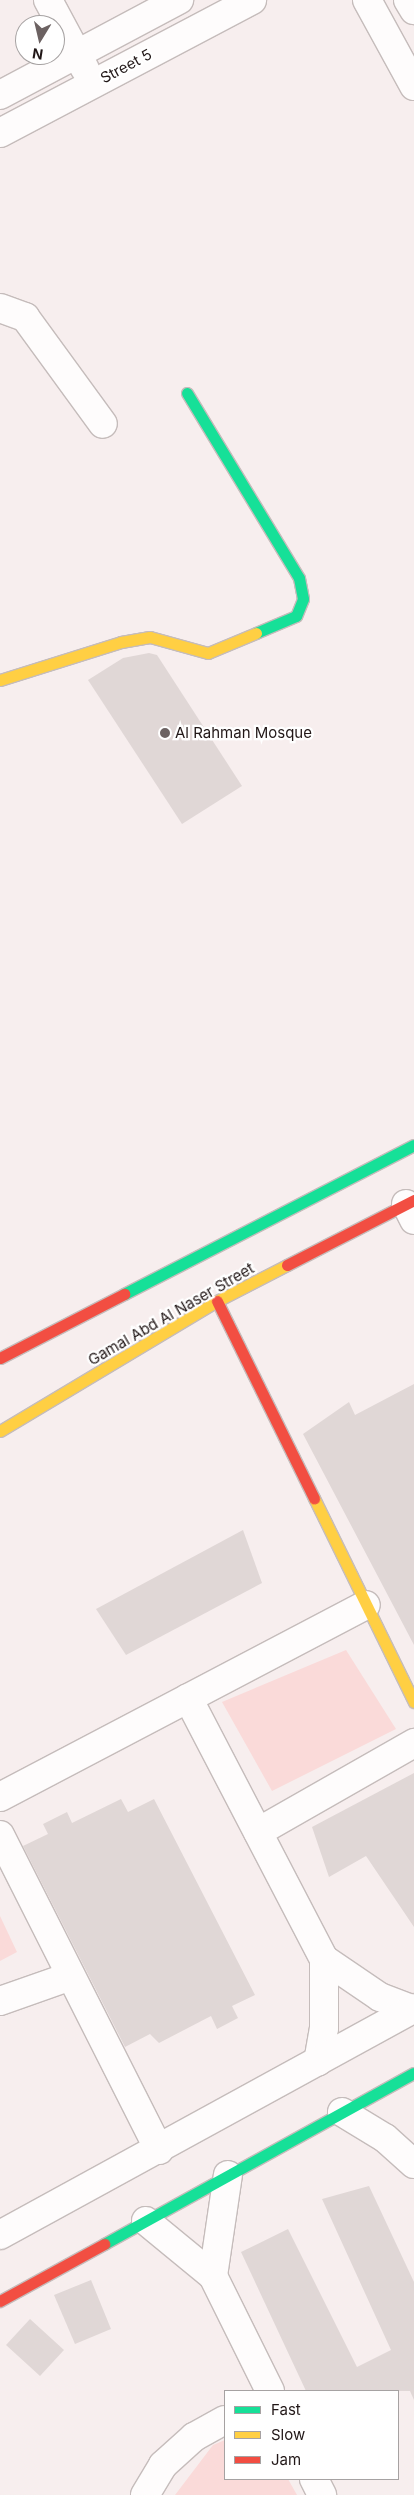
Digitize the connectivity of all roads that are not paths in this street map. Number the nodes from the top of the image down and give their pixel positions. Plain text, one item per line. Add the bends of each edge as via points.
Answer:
1 (48, 0) edge
2 (178, 0) edge
3 (252, 0) edge
4 (367, 0) edge
5 (408, 0) edge
6 (414, 10) edge
7 (77, 53) junction
8 (93, 83) junction
9 (414, 86) edge
10 (0, 95) edge
11 (0, 134) edge
12 (0, 308) edge
13 (187, 392) dead end
14 (103, 424) dead end
15 (0, 680) edge
16 (414, 1144) edge
17 (411, 1208) edge
18 (217, 1301) junction
19 (0, 1358) edge
20 (0, 1432) edge
21 (366, 1605) junction
22 (188, 1698) junction
23 (414, 1702) edge
24 (414, 1743) edge
25 (0, 1797) edge
26 (258, 1832) junction
27 (0, 1835) edge
28 (324, 1959) junction
29 (71, 1976) junction
30 (0, 2001) edge
31 (412, 2009) edge
32 (318, 2061) junction
33 (414, 2073) edge
34 (342, 2112) junction
35 (158, 2150) junction
36 (414, 2164) edge
37 (228, 2176) junction
38 (146, 2221) junction
39 (0, 2235) edge
40 (213, 2276) junction
41 (0, 2301) edge
42 (270, 2390) edge
43 (224, 2421) edge
44 (314, 2480) edge
45 (145, 2495) edge
46 (322, 2495) edge

1 - 7 street
2 - 7 street
3 - 8 street, Street 5
4 - 9 street
5 - 6 street
7 - 8 street
7 - 10 street
8 - 11 street, Street 5
12 - 14 street via 25,318
13 - 15 street via 299,578 304,599 296,616 208,653 150,637 121,642
16 - 19 street
17 - 18 street, Gamal Abd Al Naser Street
18 - 20 street, Gamal Abd Al Naser Street
18 - 21 street
21 - 22 street
21 - 23 street
22 - 25 street
22 - 26 street
24 - 26 street
26 - 28 street
27 - 29 street
28 - 31 street via 380,1997
28 - 32 street via 324,2028
29 - 30 street
29 - 35 street
31 - 32 street
32 - 35 street
33 - 34 street
34 - 36 street via 385,2138
34 - 37 street
35 - 39 street
37 - 38 street
37 - 40 street
38 - 40 street
38 - 41 street
40 - 42 street
43 - 45 street via 194,2437 163,2465
44 - 46 street

